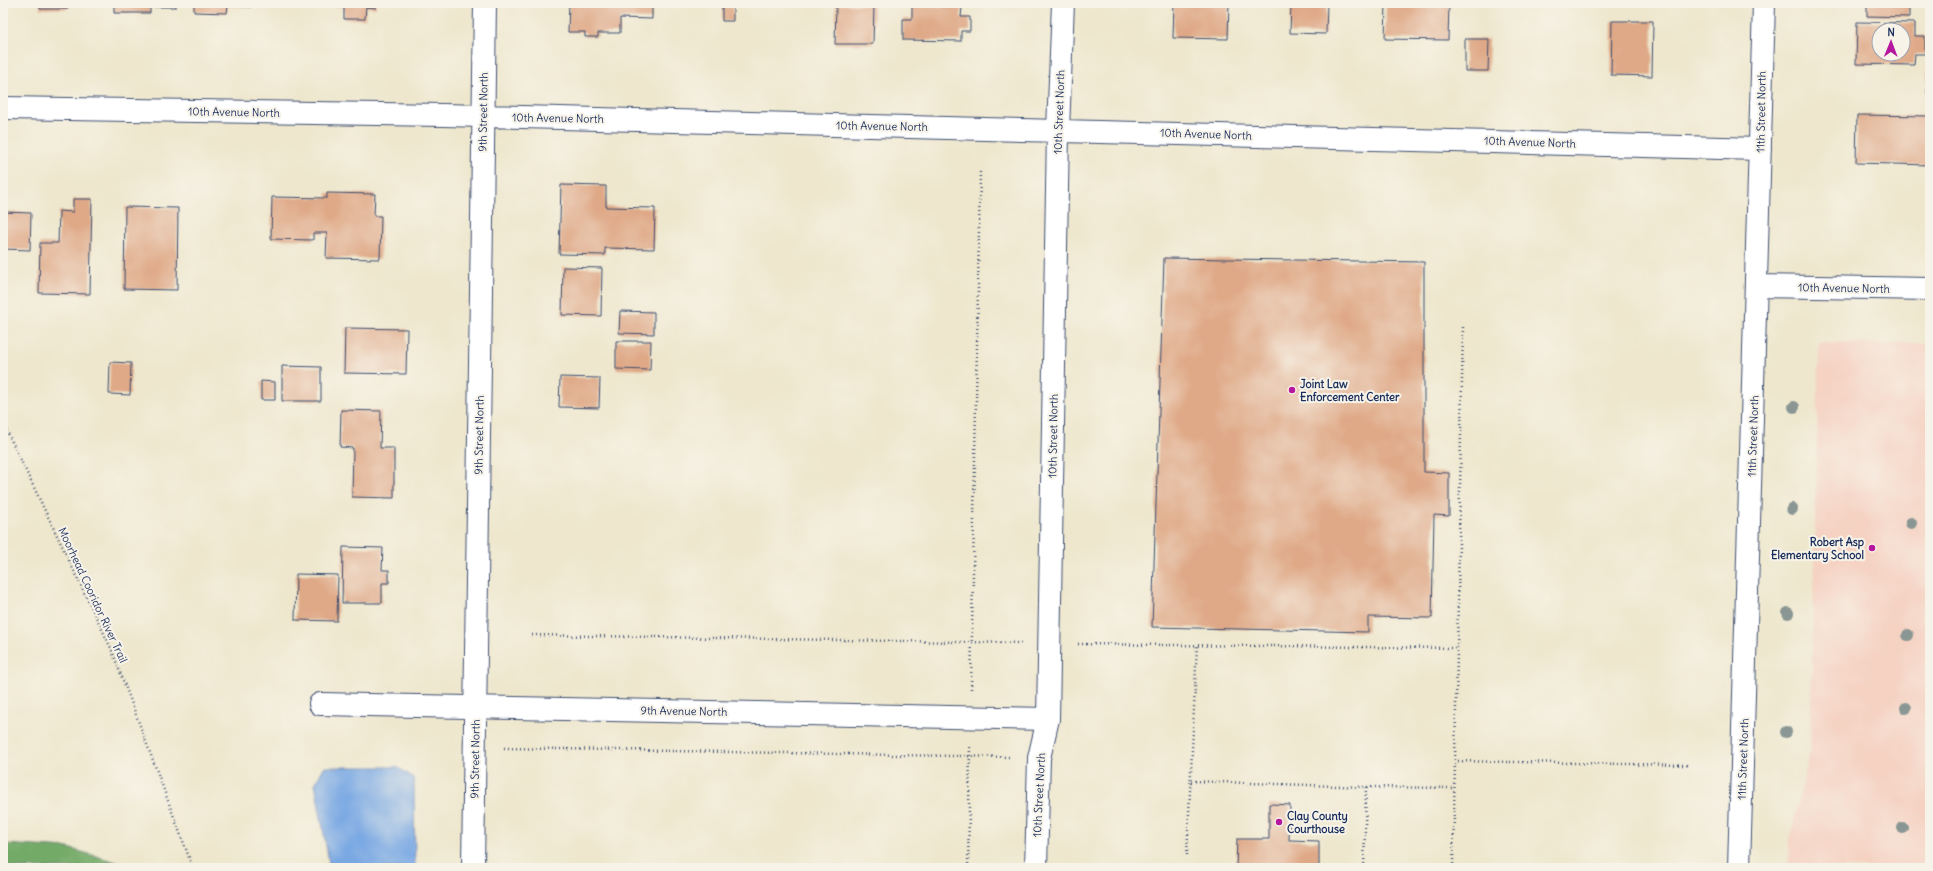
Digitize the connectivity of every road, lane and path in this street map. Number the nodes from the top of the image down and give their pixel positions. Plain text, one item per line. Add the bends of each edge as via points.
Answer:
1 (485, 3) edge
2 (1063, 3) edge
3 (1764, 3) edge
4 (3, 108) edge
5 (482, 116) junction
6 (1058, 130) junction
7 (1760, 149) junction
8 (980, 172) dead end
9 (1757, 286) junction
10 (1930, 289) edge
11 (1463, 326) dead end
12 (3, 423) edge
13 (532, 635) dead end
14 (971, 641) junction
15 (1049, 644) junction
16 (1197, 645) junction
17 (1456, 648) junction
18 (320, 704) dead end
19 (476, 707) junction
20 (970, 717) junction
21 (1048, 719) junction
22 (475, 747) junction
23 (969, 756) junction
24 (1039, 758) junction
25 (1454, 761) junction
26 (1687, 765) dead end
27 (1191, 781) junction
28 (1366, 788) junction
29 (1454, 788) junction
30 (1187, 855) dead end
31 (193, 868) edge
32 (473, 868) edge
33 (968, 868) edge
34 (1036, 868) edge
35 (1364, 868) edge
36 (1453, 868) edge
37 (1740, 868) edge

1 - 5 street, 9th Street North
2 - 6 street, 10th Street North
3 - 7 street, 11th Street North
4 - 5 street, 10th Avenue North
5 - 6 street, 10th Avenue North
5 - 19 street, 9th Street North
6 - 7 street, 10th Avenue North
6 - 15 street, 10th Street North
7 - 9 street, 11th Street North
8 - 14 path
9 - 10 street, 10th Avenue North
9 - 37 street, 11th Street North
11 - 17 path
12 - 31 path, Moorhead Cooridor River Trail via 111,648
13 - 14 path
14 - 15 path
14 - 20 path
15 - 16 path
15 - 21 street, 10th Street North
16 - 17 path
16 - 27 path
17 - 25 path
18 - 19 street, 9th Avenue North
19 - 20 street, 9th Avenue North
19 - 22 street, 9th Street North
20 - 21 street, 9th Avenue North
20 - 23 path
21 - 24 street, 10th Street North
22 - 23 path
22 - 32 street, 9th Street North
23 - 24 path
23 - 33 path
24 - 34 street, 10th Street North
25 - 26 path
25 - 29 path
27 - 28 path
27 - 30 path
28 - 29 path
28 - 35 path
29 - 36 path

